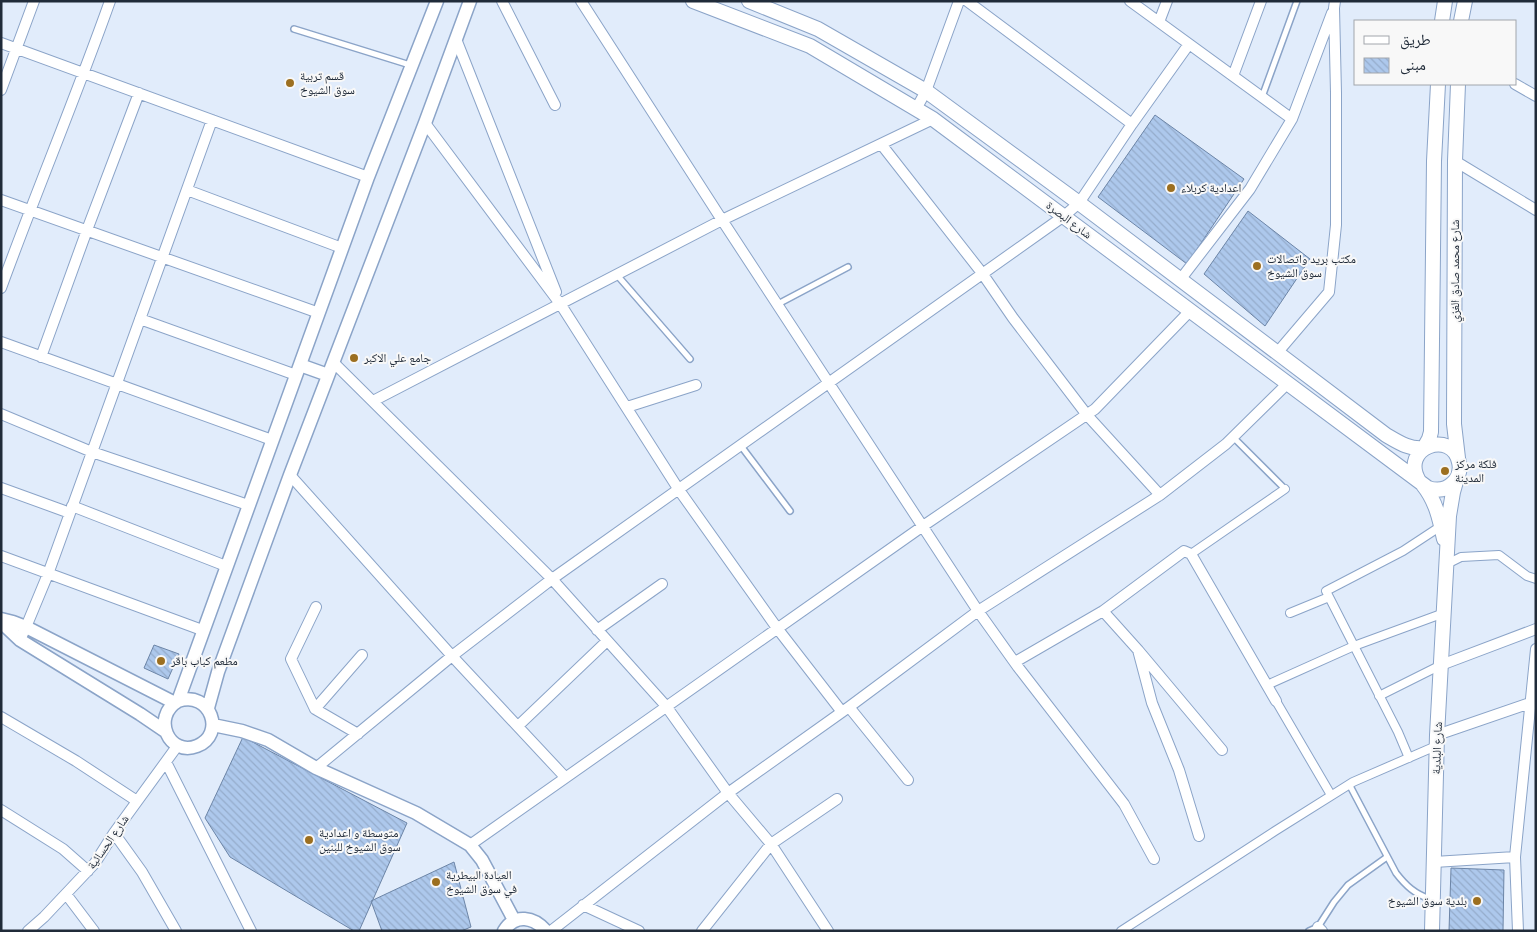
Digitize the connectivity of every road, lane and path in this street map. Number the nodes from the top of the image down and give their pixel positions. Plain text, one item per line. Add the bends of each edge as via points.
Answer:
1 (34, 1) edge
2 (110, 1) edge
3 (437, 1) edge
4 (470, 1) edge
5 (502, 1) edge
6 (581, 1) edge
7 (693, 1) edge
8 (958, 1) edge
9 (967, 1) edge
10 (1130, 1) edge
11 (1167, 1) edge
12 (1261, 1) edge
13 (1297, 1) edge
14 (1445, 1) edge
15 (1465, 1) edge
16 (758, 3) edge
17 (1335, 4) edge
18 (1442, 20) edge
19 (1462, 20) edge
20 (1159, 22) junction
21 (294, 29) dead end
22 (456, 38) junction
23 (1, 43) edge
24 (1189, 44) junction
25 (17, 49) junction
26 (412, 65) junction
27 (84, 74) junction
28 (1233, 76) junction
29 (1438, 85) edge
30 (1458, 85) edge
31 (1517, 85) edge
32 (1, 90) edge
33 (926, 91) junction
34 (138, 93) junction
35 (1536, 96) edge
36 (1262, 97) junction
37 (555, 105) dead end
38 (916, 109) junction
39 (933, 119) junction
40 (1292, 119) junction
41 (212, 120) junction
42 (425, 123) junction
43 (1132, 124) junction
44 (882, 144) junction
45 (1455, 161) junction
46 (368, 177) junction
47 (186, 190) junction
48 (1, 200) edge
49 (1079, 203) junction
50 (30, 210) junction
51 (1536, 210) edge
52 (1064, 216) junction
53 (722, 220) junction
54 (87, 230) junction
55 (342, 248) junction
56 (162, 257) junction
57 (848, 267) dead end
58 (982, 273) junction
59 (617, 275) junction
60 (1180, 280) junction
61 (1, 288) edge
62 (561, 304) junction
63 (778, 304) junction
64 (1190, 311) junction
65 (319, 313) junction
66 (140, 319) junction
67 (1, 342) edge
68 (1277, 353) junction
69 (41, 356) junction
70 (690, 359) dead end
71 (333, 362) junction
72 (298, 370) junction
73 (328, 375) junction
74 (830, 382) junction
75 (117, 384) junction
76 (1287, 384) junction
77 (696, 385) dead end
78 (373, 401) junction
79 (627, 407) junction
80 (1, 414) edge
81 (1087, 415) junction
82 (1233, 437) junction
83 (272, 440) junction
84 (741, 446) junction
85 (1424, 448) junction
86 (92, 452) junction
87 (1458, 458) junction
88 (290, 475) junction
89 (1457, 477) junction
90 (1421, 483) junction
91 (1, 488) edge
92 (1286, 489) joint
93 (679, 490) junction
94 (1160, 495) junction
95 (248, 505) junction
96 (71, 509) junction
97 (790, 511) dead end
98 (923, 526) junction
99 (1441, 526) junction
100 (1191, 554) junction
101 (1, 556) edge
102 (1447, 564) junction
103 (226, 566) junction
104 (48, 574) junction
105 (552, 579) junction
106 (1536, 579) edge
107 (662, 584) dead end
108 (1329, 597) junction
109 (316, 607) dead end
110 (978, 611) junction
111 (1103, 611) junction
112 (1290, 613) dead end
113 (1444, 613) junction
114 (1, 621) edge
115 (26, 627) junction
116 (777, 628) junction
117 (1536, 629) edge
118 (202, 630) junction
119 (597, 630) junction
120 (20, 640) junction
121 (607, 641) junction
122 (1354, 646) junction
123 (1536, 649) edge
124 (1138, 650) junction
125 (362, 655) dead end
126 (452, 656) junction
127 (1015, 662) junction
128 (1441, 665) junction
129 (1267, 685) junction
130 (1379, 696) junction
131 (1276, 701) joint
132 (176, 702) junction
133 (1530, 703) junction
134 (666, 706) junction
135 (208, 708) junction
136 (315, 709) junction
137 (846, 710) junction
138 (1, 717) edge
139 (213, 725) junction
140 (518, 726) junction
141 (165, 731) junction
142 (358, 734) junction
143 (1436, 740) junction
144 (178, 746) junction
145 (1222, 750) dead end
146 (1408, 758) junction
147 (166, 762) junction
148 (316, 768) junction
149 (565, 777) junction
150 (908, 780) dead end
151 (1348, 784) junction
152 (728, 793) junction
153 (1331, 795) junction
154 (837, 798) dead end
155 (137, 801) junction
156 (1, 810) edge
157 (114, 832) junction
158 (1199, 836) dead end
159 (771, 844) junction
160 (470, 845) junction
161 (1387, 857) junction
162 (1515, 857) junction
163 (1154, 859) dead end
164 (1434, 862) junction
165 (88, 871) junction
166 (66, 894) junction
167 (1433, 899) junction
168 (583, 905) junction
169 (514, 920) junction
170 (1317, 929) edge
171 (28, 931) edge
172 (94, 931) edge
173 (176, 931) edge
174 (251, 931) edge
175 (504, 931) edge
176 (546, 931) edge
177 (551, 931) edge
178 (638, 931) edge
179 (702, 931) edge
180 (828, 931) edge
181 (1121, 931) edge
182 (1432, 931) edge
183 (1518, 931) edge

1 - 25 street
2 - 27 street
3 - 26 street
4 - 22 street
5 - 37 street
6 - 53 street
7 - 38 main road, شارع البصرة via 810,46
8 - 33 street
9 - 43 street
10 - 20 street
11 - 20 street
12 - 28 street
13 - 36 lane
14 - 18 main road
15 - 19 main road
16 - 33 main road, شارع البصرة via 818,28
17 - 40 street
17 - 68 street via 1336,225 1329,292
20 - 24 street
21 - 26 lane
22 - 42 street
22 - 62 street
23 - 25 street
24 - 28 street
24 - 43 street
25 - 27 street
25 - 32 street
26 - 46 street
27 - 34 street
27 - 50 street
28 - 36 street
29 - 85 main road, شارع محمد صادق الغزي via 1431,421 1429,439
30 - 45 main road, شارع محمد صادق الغزي
31 - 35 street
33 - 38 street
33 - 49 main road, شارع البصرة
34 - 41 street
34 - 54 street
36 - 40 street
38 - 39 main road, شارع البصرة
39 - 44 street
39 - 52 main road, شارع البصرة
40 - 60 street via 1250,189
41 - 46 street
41 - 47 street
42 - 62 street
42 - 71 street
43 - 49 street
44 - 53 street
44 - 58 street
45 - 51 street
45 - 87 main road, شارع محمد صادق الغزي via 1454,424
46 - 55 street
47 - 55 street
47 - 56 street
48 - 50 street
49 - 52 street
49 - 60 main road, شارع البصرة
50 - 54 street
50 - 61 street
52 - 58 street
52 - 64 main road, شارع البصرة
53 - 59 street
53 - 63 street
54 - 56 street
54 - 69 street
55 - 65 street
56 - 65 street
56 - 66 street
57 - 63 lane
58 - 74 street
58 - 81 street
59 - 62 street
59 - 70 lane
60 - 68 main road, شارع البصرة
62 - 78 street
62 - 79 street
63 - 74 street
64 - 76 main road, شارع البصرة
64 - 81 street
65 - 72 street
66 - 72 street
66 - 75 street
67 - 69 street
68 - 85 main road, شارع البصرة via 1398,442 1410,448
69 - 75 street
71 - 73 street
71 - 78 street
72 - 73 street
72 - 83 street
73 - 88 street
74 - 84 street
74 - 98 street
75 - 83 street
75 - 86 street
76 - 82 street
76 - 90 main road, شارع البصرة
77 - 79 street
78 - 105 street
79 - 93 street
80 - 86 street
81 - 94 street
81 - 98 street
82 - 92 lane
82 - 94 street
83 - 95 street
84 - 93 street
84 - 97 lane
85 - 87 main road via 1445,446
85 - 90 main road via 1415,461 1416,475
86 - 95 street
86 - 96 street
87 - 89 main road
88 - 126 street
88 - 135 street via 218,672
89 - 90 main road via 1444,489 1433,490
89 - 102 main road, شارع البلدية via 1451,504
90 - 99 main road, شارع البلدية via 1435,503
91 - 96 street
92 - 100 street
93 - 105 street
93 - 116 street
94 - 110 street
95 - 103 street
96 - 103 street
96 - 104 street
98 - 110 street
98 - 116 street
99 - 102 main road, شارع البلدية
99 - 108 street via 1403,552 1326,591
100 - 111 street via 1184,551
100 - 129 street
101 - 104 street
102 - 106 street via 1461,557 1499,555
102 - 113 main road, شارع البلدية
103 - 118 street
104 - 115 street
104 - 118 street
105 - 119 street
105 - 126 street
107 - 119 street
108 - 112 street
108 - 122 street
109 - 136 street via 291,659
110 - 127 street
110 - 137 street
111 - 124 street
111 - 127 street
113 - 122 street
113 - 128 main road, شارع البلدية
114 - 115 street
114 - 120 street
115 - 120 street
115 - 132 street
116 - 134 street
116 - 137 street
117 - 128 street
118 - 132 street
119 - 121 street
120 - 141 street
121 - 134 street
121 - 140 street
122 - 129 street
122 - 130 street
123 - 133 street
124 - 145 street
124 - 158 street via 1152,703 1180,770
125 - 136 street
126 - 140 street
126 - 142 street
127 - 163 street via 1124,804
128 - 130 street
128 - 143 main road, شارع البلدية
129 - 131 street
130 - 146 street
131 - 153 street
132 - 135 street via 191,699
132 - 141 street via 165,715
133 - 143 street
133 - 162 street
134 - 149 street
134 - 152 street
135 - 139 street
136 - 142 street
137 - 150 street
137 - 152 street
138 - 155 street
139 - 144 street via 204,742 187,748
139 - 148 street via 268,740
140 - 149 street
141 - 144 street
142 - 148 street
143 - 146 street
143 - 164 main road, شارع البلدية
144 - 147 street, شارع الحسائية
146 - 151 street
147 - 155 street, شارع الحسائية
147 - 174 street
148 - 160 street via 416,813
149 - 160 street
151 - 153 street
151 - 161 lane
152 - 159 street
152 - 168 street
153 - 181 street
154 - 159 street
155 - 157 street, شارع الحسائية
156 - 165 street via 63,850
157 - 165 street, شارع الحسائية
157 - 173 street
159 - 179 street
159 - 180 street
160 - 169 street via 482,860
161 - 167 lane via 1406,885 1419,895
161 - 170 lane via 1348,884
162 - 164 street
162 - 183 street
164 - 167 main road, شارع البلدية
165 - 166 street, شارع الحسائية
166 - 171 street, شارع الحسائية
166 - 172 street
167 - 182 main road, شارع البلدية
168 - 177 street
168 - 178 street
169 - 175 street
169 - 176 street via 529,919

